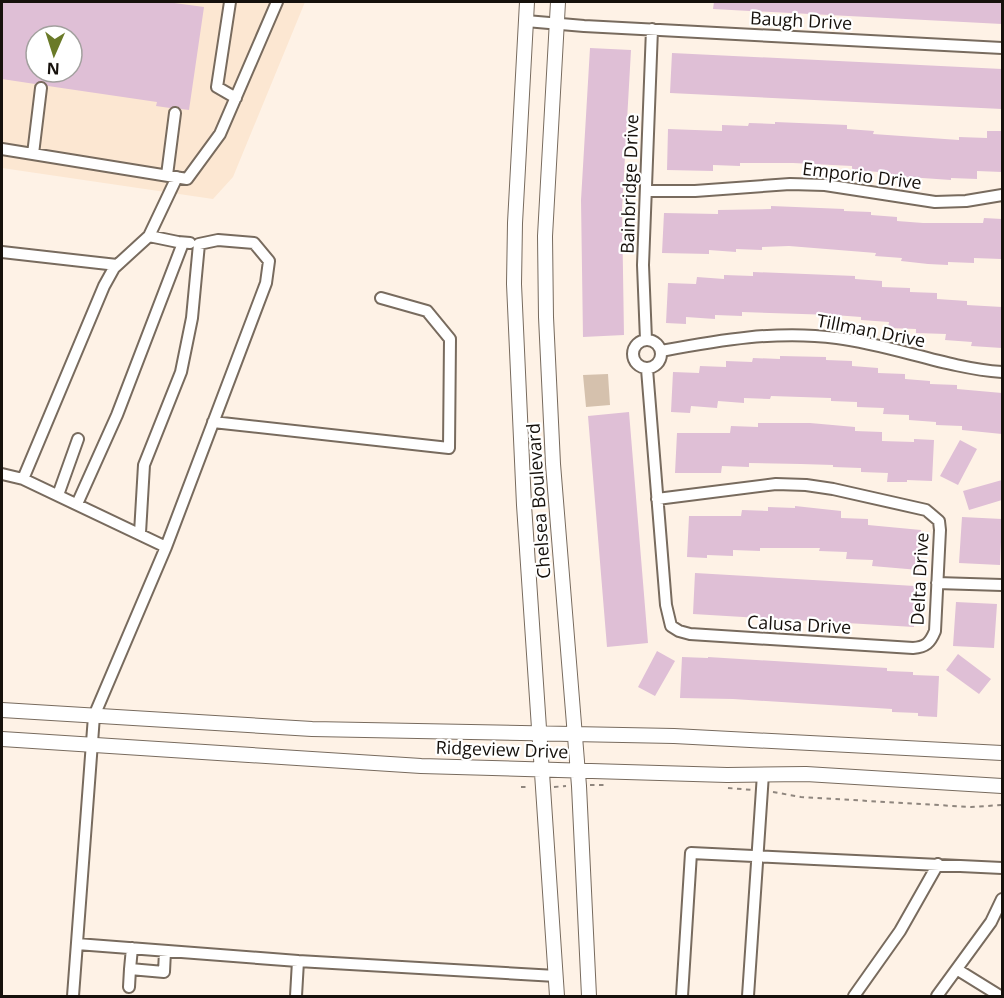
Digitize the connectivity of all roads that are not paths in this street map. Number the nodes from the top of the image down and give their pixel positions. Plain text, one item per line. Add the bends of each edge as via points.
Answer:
1 (230, 2) edge
2 (277, 2) edge
3 (527, 2) edge
4 (558, 2) edge
5 (526, 21) junction
6 (557, 24) junction
7 (652, 29) junction
8 (1002, 48) edge
9 (41, 88) dead end
10 (236, 98) junction
11 (175, 113) dead end
12 (2, 149) edge
13 (33, 154) junction
14 (172, 176) junction
15 (646, 192) junction
16 (1002, 195) edge
17 (149, 236) junction
18 (183, 243) junction
19 (199, 244) junction
20 (2, 252) edge
21 (117, 266) junction
22 (381, 298) dead end
23 (646, 340) junction
24 (661, 351) junction
25 (647, 369) junction
26 (1002, 372) edge
27 (213, 422) junction
28 (78, 439) dead end
29 (2, 474) edge
30 (23, 479) junction
31 (58, 495) junction
32 (657, 499) junction
33 (77, 504) junction
34 (140, 533) junction
35 (166, 547) junction
36 (937, 583) junction
37 (1002, 585) edge
38 (671, 626) joint
39 (927, 645) joint
40 (2, 710) edge
41 (94, 716) junction
42 (538, 733) junction
43 (575, 733) junction
44 (2, 739) edge
45 (92, 745) junction
46 (1002, 753) edge
47 (540, 768) junction
48 (578, 770) junction
49 (763, 774) junction
50 (1002, 786) edge
51 (758, 856) junction
52 (938, 864) junction
53 (1002, 868) edge
54 (1002, 899) edge
55 (77, 944) junction
56 (132, 948) junction
57 (165, 951) junction
58 (298, 961) junction
59 (130, 969) junction
60 (958, 970) junction
61 (556, 976) junction
62 (129, 987) dead end
63 (74, 996) edge
64 (296, 996) edge
65 (557, 996) edge
66 (589, 996) edge
67 (682, 996) edge
68 (748, 996) edge
69 (854, 996) edge
70 (937, 996) edge
71 (1000, 996) edge

1 - 10 street via 217,87
2 - 10 street
3 - 5 main road, Chelsea Boulevard
4 - 6 main road, Chelsea Boulevard
5 - 6 street, Baugh Drive
5 - 42 main road, Chelsea Boulevard via 514,284
6 - 7 street, Baugh Drive
6 - 43 main road, Chelsea Boulevard via 545,300 554,474
7 - 8 street, Baugh Drive
7 - 15 street, Bainbridge Drive
9 - 13 street
10 - 14 street via 220,134 187,178
11 - 14 street
12 - 13 street
13 - 14 street
14 - 17 street
15 - 16 street, Emporio Drive via 790,184 825,185 935,202
15 - 23 street, Bainbridge Drive
17 - 18 street
17 - 21 street
18 - 19 street
18 - 33 street via 117,415
19 - 27 street via 218,240 255,243 269,261 266,283
19 - 34 street via 192,318 181,372 144,465
20 - 21 street
21 - 30 street
22 - 27 street via 427,311 450,339 449,448
23 - 24 street via 657,344
23 - 25 street, Bainbridge Drive via 636,345 632,354 635,363
24 - 25 street via 659,362
24 - 26 street, Tillman Drive via 729,338 810,335
25 - 32 street, Bainbridge Drive
27 - 35 street
28 - 31 street
29 - 30 street
30 - 31 street
31 - 33 street
32 - 36 street, Delta Drive via 796,484 916,507 939,521
32 - 38 street, Bainbridge Drive
33 - 34 street
34 - 35 street
35 - 41 street
36 - 37 street
36 - 39 street, Delta Drive via 934,631
38 - 39 street, Calusa Drive via 690,634 913,648
40 - 41 main road, Ridgeview Drive
41 - 42 main road, Ridgeview Drive via 312,729
41 - 45 street
42 - 43 main road, Ridgeview Drive
42 - 47 main road, Chelsea Boulevard
43 - 46 main road, Ridgeview Drive
43 - 48 main road, Chelsea Boulevard
44 - 45 main road, Ridgeview Drive
45 - 47 main road, Ridgeview Drive via 421,766
45 - 55 street
47 - 48 main road, Ridgeview Drive
47 - 61 main road, Chelsea Boulevard
48 - 49 main road, Ridgeview Drive
48 - 66 main road, Chelsea Boulevard
49 - 50 main road, Ridgeview Drive
49 - 51 street
51 - 52 street
51 - 67 street via 691,853
51 - 68 street
52 - 53 street
52 - 69 street via 900,932
54 - 60 street
55 - 56 street
55 - 63 street
56 - 57 street
56 - 59 street
57 - 58 street
57 - 59 street via 164,972
58 - 61 street
58 - 64 street
59 - 62 street
60 - 70 street
60 - 71 street
61 - 65 main road, Chelsea Boulevard

